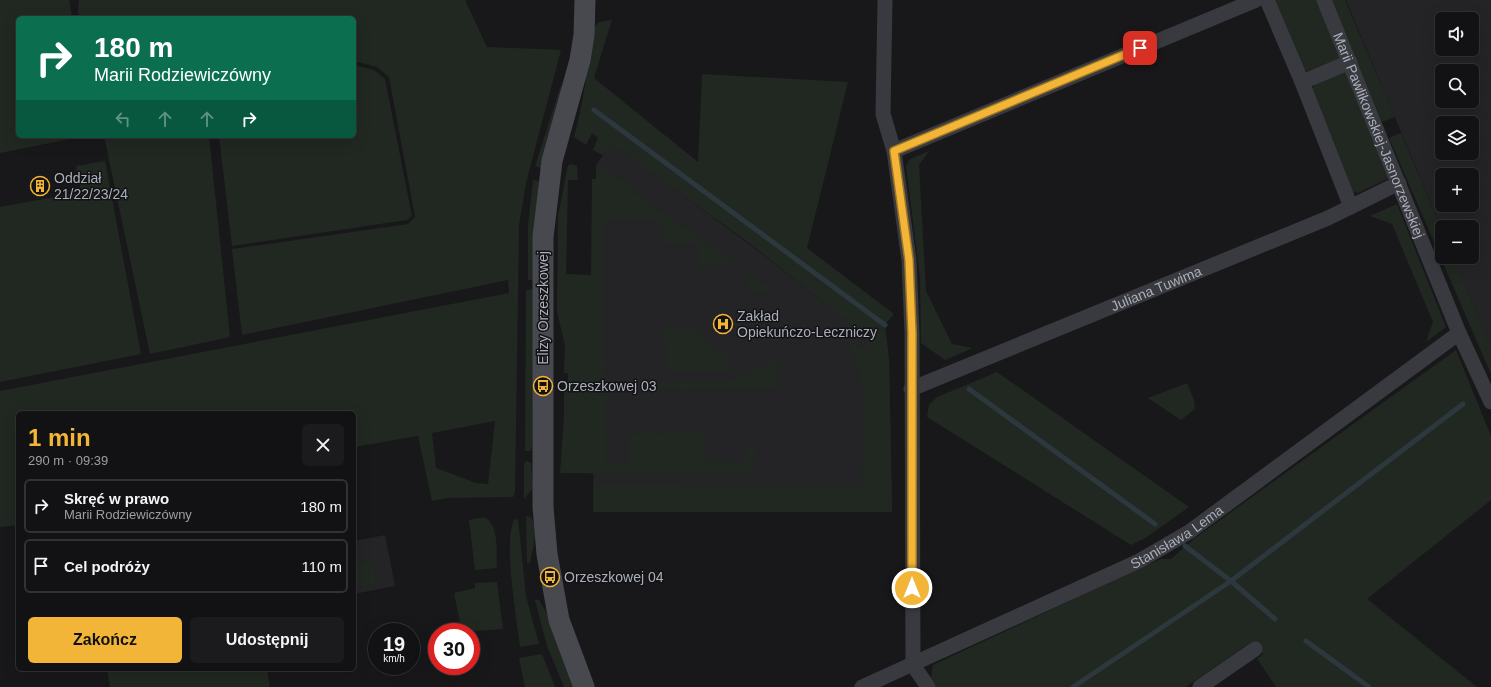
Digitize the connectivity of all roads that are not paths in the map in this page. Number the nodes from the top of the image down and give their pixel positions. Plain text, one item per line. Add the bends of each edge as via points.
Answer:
1 (585, 0) edge
2 (885, 0) edge
3 (1256, 0) edge
4 (1267, 0) edge
5 (1324, 0) edge
6 (1350, 62) junction
7 (1302, 82) junction
8 (894, 151) junction
9 (1399, 183) junction
10 (1351, 208) junction
11 (1459, 333) junction
12 (911, 389) junction
13 (1491, 402) edge
14 (1255, 649) dead end
15 (913, 665) junction
16 (584, 687) edge
17 (862, 687) edge
18 (928, 687) edge
19 (1200, 687) edge

1 - 16 street, Elizy Orzeszkowej via 580,60 552,161 543,237 543,507 547,554 559,620
2 - 8 street via 883,114
3 - 8 street
4 - 7 street
5 - 6 street, Marii Pawlikowskiej-Jasnorzewskiej
6 - 7 street
6 - 9 street, Marii Pawlikowskiej-Jasnorzewskiej
7 - 10 street
8 - 12 street via 909,260
9 - 10 street, Juliana Tuwima
9 - 11 street, Marii Pawlikowskiej-Jasnorzewskiej
10 - 12 street, Juliana Tuwima
11 - 13 street, Marii Pawlikowskiej-Jasnorzewskiej
11 - 15 street, Stanisława Lema via 1189,532 1163,548
12 - 15 street
14 - 19 street
15 - 17 street, Stanisława Lema
15 - 18 street

